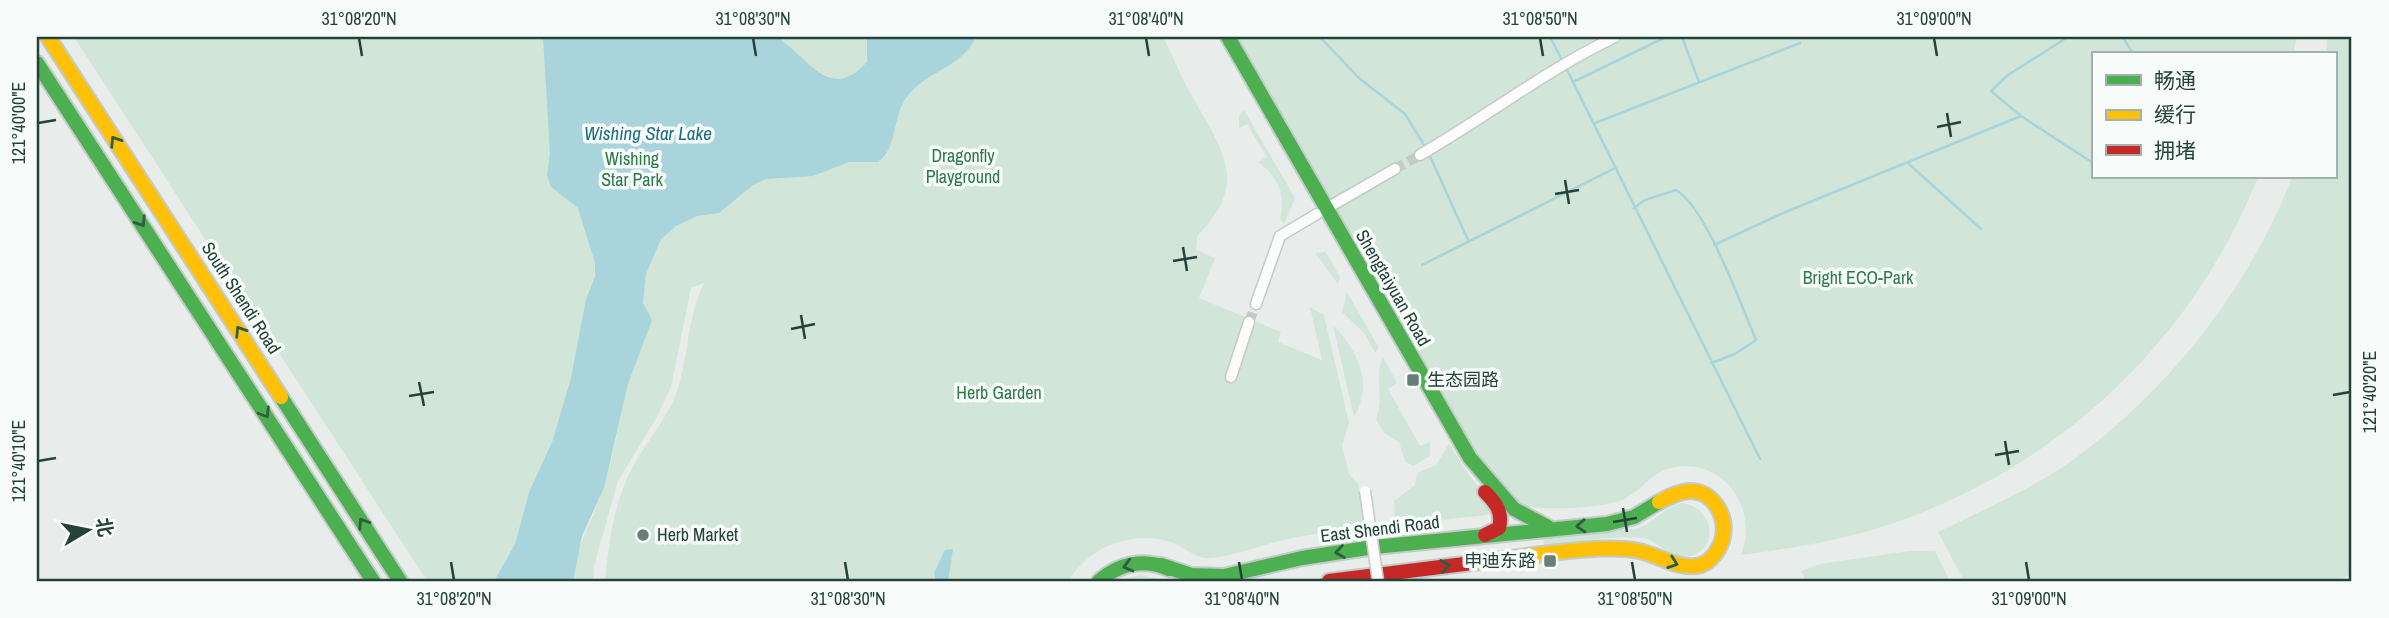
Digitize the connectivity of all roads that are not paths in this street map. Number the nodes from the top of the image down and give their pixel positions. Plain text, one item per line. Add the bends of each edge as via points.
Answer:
1 (48, 37) edge
2 (1221, 37) edge
3 (1228, 37) edge
4 (1615, 37) edge
5 (37, 63) edge
6 (1420, 155) tunnel mouth
7 (1395, 169) tunnel mouth
8 (1329, 207) dead end
9 (1317, 214) dead end
10 (1256, 304) tunnel mouth
11 (1250, 322) tunnel mouth
12 (1231, 377) dead end
13 (1362, 488) dead end
14 (1556, 528) junction
15 (1481, 536) junction
16 (1161, 565) junction
17 (373, 581) edge
18 (399, 581) edge
19 (1099, 581) edge
20 (1187, 581) edge
21 (1329, 581) edge
22 (1378, 581) edge

18 -> 1 street, South Shendi Road
2 - 15 street, Shengtaiyuan Road via 1430,408 1464,464 1500,510 1499,528
3 - 14 street, Shengtaiyuan Road via 1470,458 1512,506 1538,524
4 - 6 street via 1576,55
5 -> 17 street
7 - 8 street
9 - 10 street via 1280,236
11 - 12 street
13 - 22 street, bridge
14 - 15 street, East Shendi Road
21 -> 14 street, East Shendi Road via 1608,550 1636,550 1675,566 1697,566 1714,555 1724,527 1710,498 1687,491 1669,494 1636,516 1607,524
15 -> 16 street, East Shendi Road via 1302,558 1224,576 1191,575
16 -> 19 street via 1123,566
16 - 20 street

